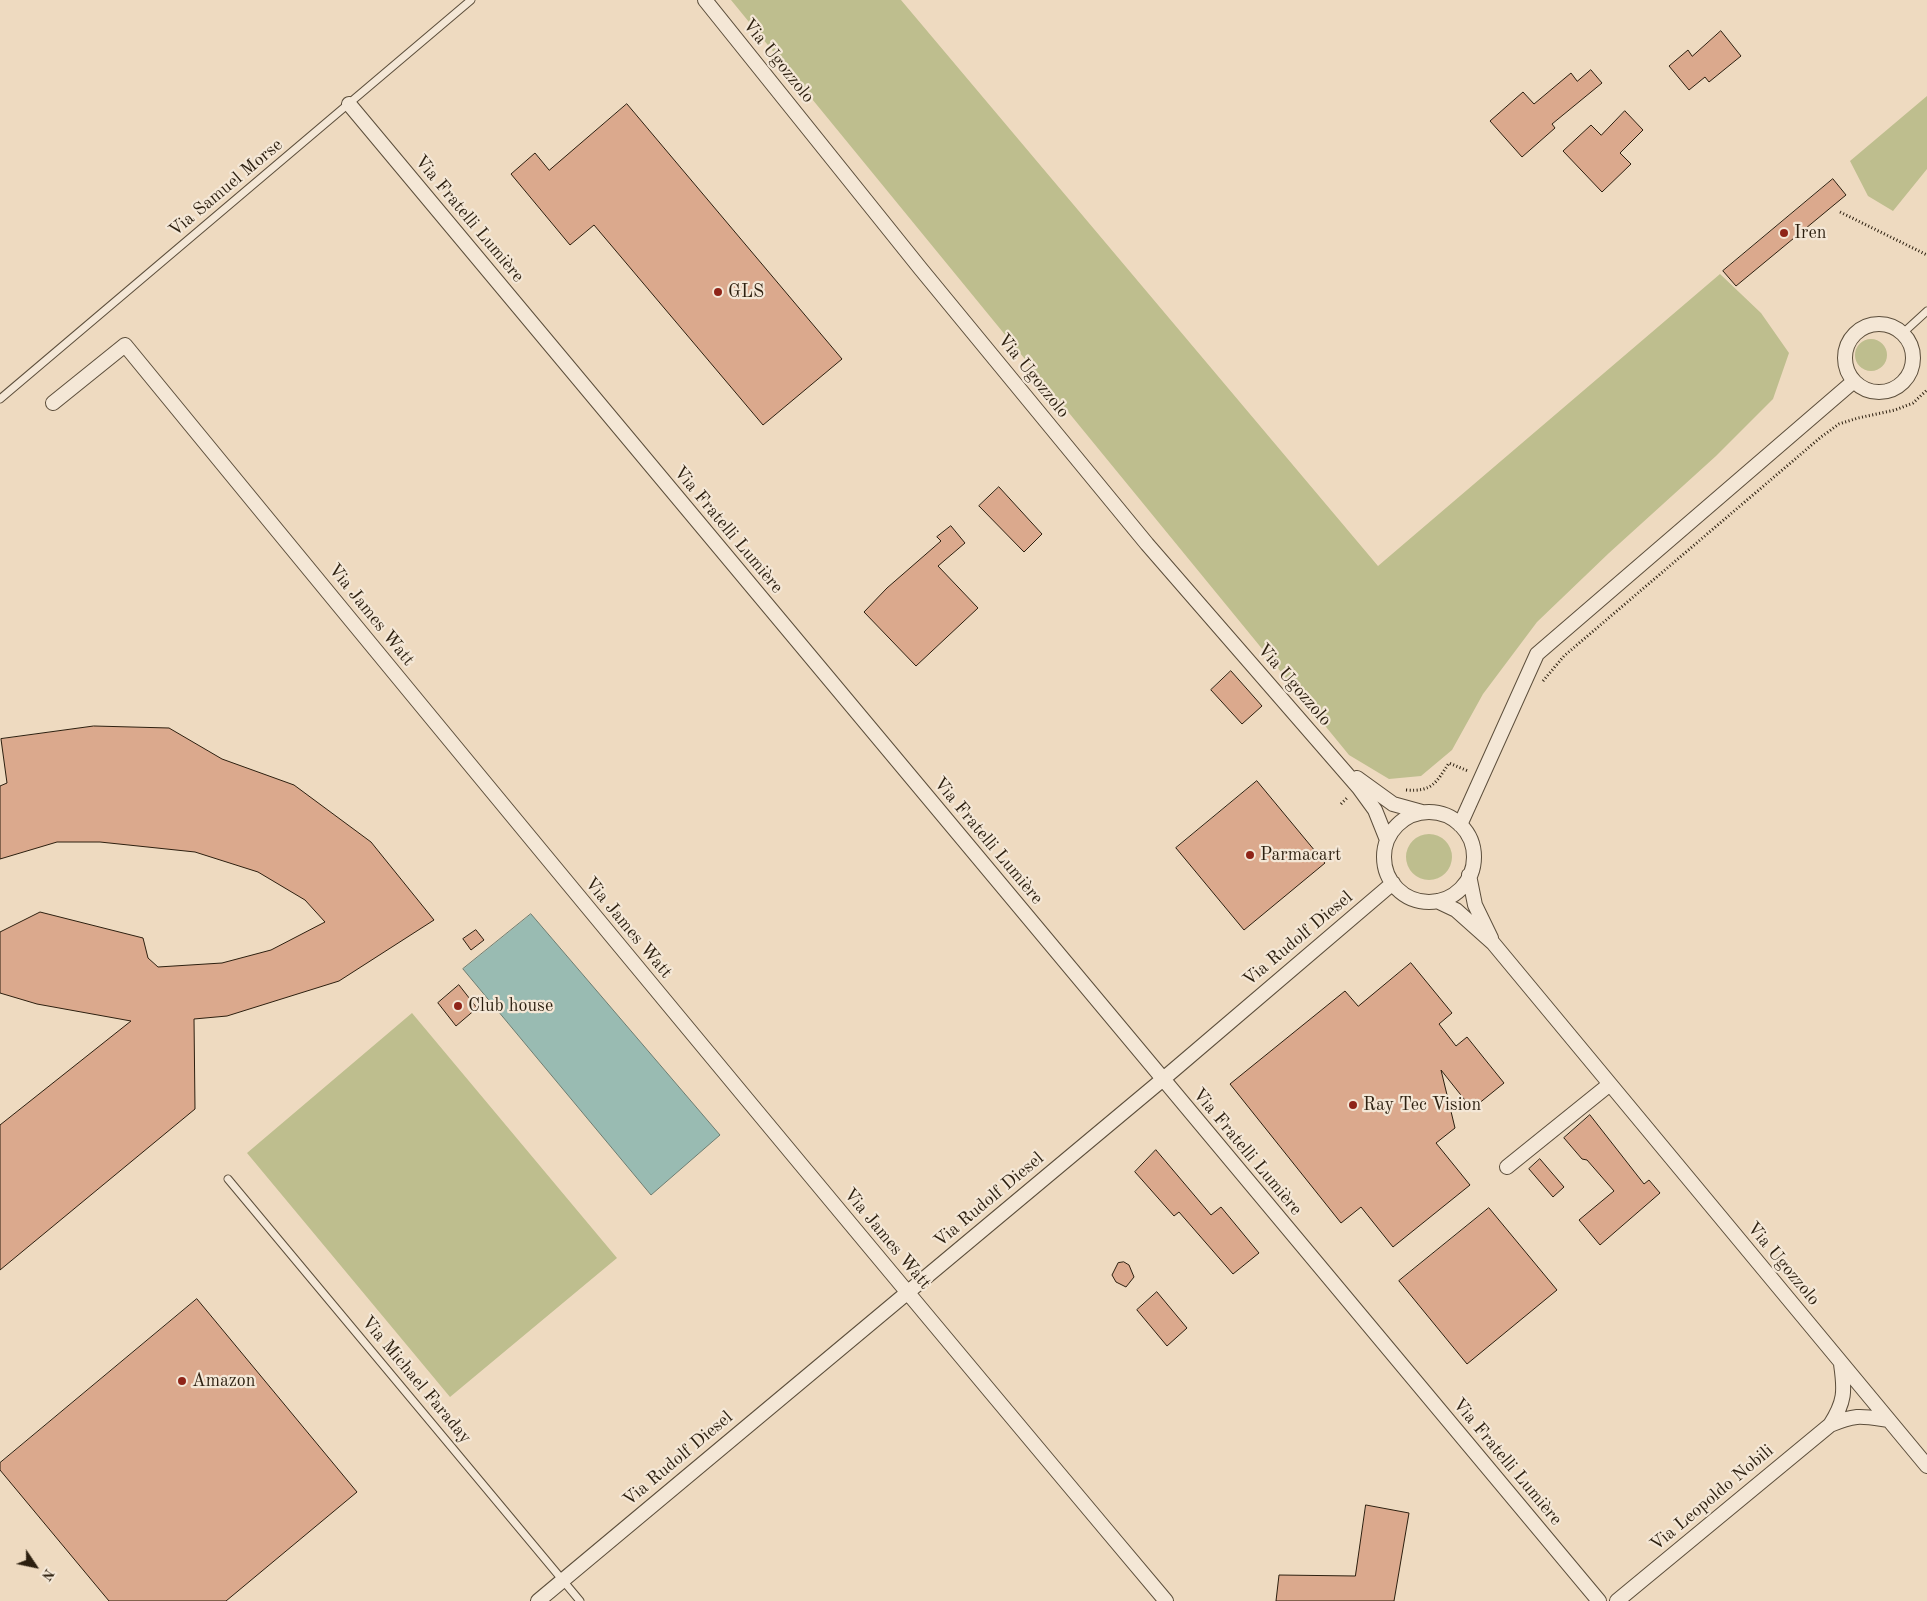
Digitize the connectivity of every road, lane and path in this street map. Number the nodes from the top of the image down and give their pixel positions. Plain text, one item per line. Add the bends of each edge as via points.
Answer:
1 (471, 0) edge
2 (705, 0) edge
3 (348, 104) junction
4 (1840, 212) dead end
5 (1927, 255) edge
6 (1927, 311) edge
7 (1903, 333) junction
8 (1854, 382) junction
9 (1927, 390) edge
10 (0, 398) edge
11 (53, 403) dead end
12 (1539, 688) dead end
13 (1341, 767) junction
14 (1482, 778) junction
15 (1359, 788) junction
16 (1398, 788) dead end
17 (1341, 804) dead end
18 (1422, 812) junction
19 (1460, 825) junction
20 (1387, 840) junction
21 (1469, 875) junction
22 (1393, 883) junction
23 (1437, 901) junction
24 (1493, 943) junction
25 (1162, 1080) junction
26 (1610, 1084) junction
27 (1507, 1167) dead end
28 (228, 1179) dead end
29 (907, 1293) junction
30 (1841, 1364) junction
31 (1888, 1420) junction
32 (1830, 1425) junction
33 (1927, 1466) edge
34 (562, 1580) junction
35 (538, 1601) edge
36 (580, 1601) edge
37 (1166, 1601) edge
38 (1599, 1601) edge
39 (1617, 1601) edge

1 - 3 lane, Via Samuel Morse
2 - 13 street, Via Ugozzolo via 1147,544
3 - 10 lane, Via Samuel Morse
3 - 25 street, Via Fratelli Lumière
4 - 5 path
6 - 7 lane
7 - 8 street via 1882,323 1859,329 1845,348 1847,372
7 - 8 street via 1910,342 1913,358 1903,382 1884,392 1873,392
8 - 14 street via 1537,654
9 - 12 path via 1913,403 1839,424 1827,433 1564,656
11 - 29 street, Via James Watt via 126,345
13 - 15 street, Via Ugozzolo
13 - 18 street, Via Ugozzolo via 1393,804
14 - 16 path via 1449,763 1437,781 1422,791
14 - 19 street
15 - 17 path
15 - 20 street, Via Ugozzolo via 1375,810
18 - 19 street via 1449,816
18 - 20 street via 1408,817
19 - 21 street via 1469,835 1473,849
20 - 22 street via 1384,862
21 - 23 street via 1462,887
21 - 24 street, Via Ugozzolo via 1475,905
22 - 23 street via 1412,898
22 - 25 street, Via Rudolf Diesel
23 - 24 street, Via Ugozzolo via 1456,910
24 - 26 street, Via Ugozzolo
25 - 29 street, Via Rudolf Diesel
25 - 38 street, Via Fratelli Lumière
26 - 27 street
26 - 30 street, Via Ugozzolo
28 - 34 lane, Via Michael Faraday
29 - 34 street, Via Rudolf Diesel
29 - 37 street, Via James Watt
30 - 31 street, Via Ugozzolo
30 - 32 street via 1843,1402
31 - 32 street via 1861,1415
31 - 33 street, Via Ugozzolo
32 - 39 street, Via Leopoldo Nobili
34 - 35 street, Via Rudolf Diesel
34 - 36 lane, Via Michael Faraday

